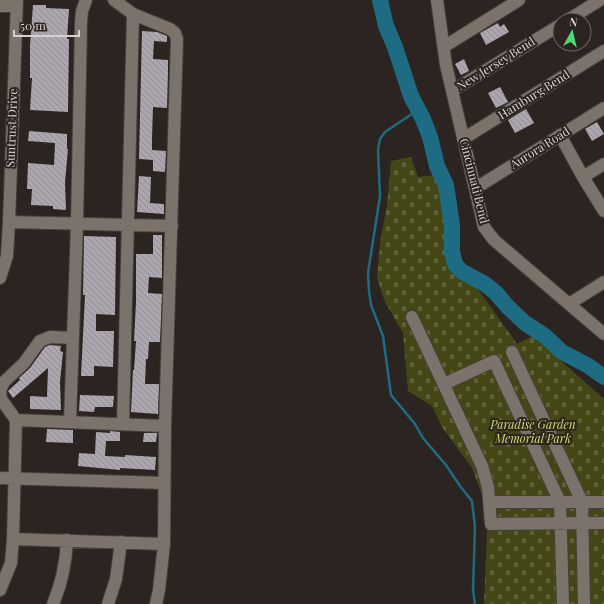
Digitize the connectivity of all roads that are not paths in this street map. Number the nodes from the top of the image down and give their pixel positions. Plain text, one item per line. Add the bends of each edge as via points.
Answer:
1 (86, 0) edge
2 (114, 0) edge
3 (437, 0) edge
4 (519, 0) edge
5 (600, 0) edge
6 (16, 3) edge
7 (0, 6) edge
8 (581, 12) edge
9 (132, 14) junction
10 (552, 30) edge
11 (444, 46) junction
12 (604, 51) edge
13 (452, 91) junction
14 (604, 108) edge
15 (560, 135) junction
16 (464, 139) junction
17 (604, 164) edge
18 (583, 176) junction
19 (476, 188) junction
20 (604, 211) edge
21 (9, 222) junction
22 (77, 224) junction
23 (128, 225) junction
24 (172, 226) junction
25 (0, 278) edge
26 (604, 282) edge
27 (569, 304) junction
28 (412, 317) dead end
29 (604, 334) edge
30 (72, 338) junction
31 (512, 352) dead end
32 (444, 384) junction
33 (16, 420) junction
34 (70, 422) junction
35 (123, 424) junction
36 (165, 426) junction
37 (0, 478) edge
38 (14, 479) junction
39 (164, 482) junction
40 (489, 502) junction
41 (560, 502) junction
42 (582, 502) junction
43 (604, 502) edge
44 (562, 523) junction
45 (582, 523) junction
46 (604, 523) edge
47 (13, 539) junction
48 (67, 540) junction
49 (121, 542) junction
50 (164, 544) junction
51 (0, 590) edge
52 (53, 604) edge
53 (108, 604) edge
54 (156, 604) edge
55 (563, 604) edge
56 (584, 604) edge

1 - 22 street via 81,23
2 - 9 street
3 - 11 street, Cincinnati Bend
4 - 11 street
5 - 8 street
6 - 7 street
6 - 21 street, Suntrust Drive
9 - 23 street
9 - 24 street via 170,29 177,39
10 - 13 street, New Jersey Bend
11 - 13 street, Cincinnati Bend
12 - 16 street, Hamburg Bend
13 - 16 street, Cincinnati Bend
14 - 15 street, Aurora Road
15 - 18 street
15 - 19 street, Aurora Road
16 - 19 street, Cincinnati Bend
17 - 18 street
18 - 20 street
19 - 27 street, Cincinnati Bend via 484,227 488,234
21 - 22 street
21 - 25 street, Suntrust Drive via 6,256
22 - 23 street
22 - 30 street
23 - 24 street
23 - 35 street
24 - 36 street
26 - 27 street
27 - 29 street, Cincinnati Bend
28 - 32 street
30 - 33 street via 50,337 40,341 24,363 4,382 0,390 1,399
30 - 34 street
31 - 42 street
32 - 40 street via 482,466
32 - 41 street via 494,361
33 - 34 street
33 - 38 street
34 - 35 street
35 - 36 street
36 - 39 street
37 - 38 street
38 - 39 street
38 - 47 street
39 - 50 street
40 - 41 street
40 - 44 street via 490,524
41 - 42 street
41 - 44 street
42 - 43 street
42 - 45 street
44 - 45 street
44 - 55 street
45 - 46 street
45 - 56 street
47 - 48 street
47 - 51 street via 11,563
48 - 49 street
48 - 52 street via 65,567
49 - 50 street
49 - 53 street via 116,579
50 - 54 street

